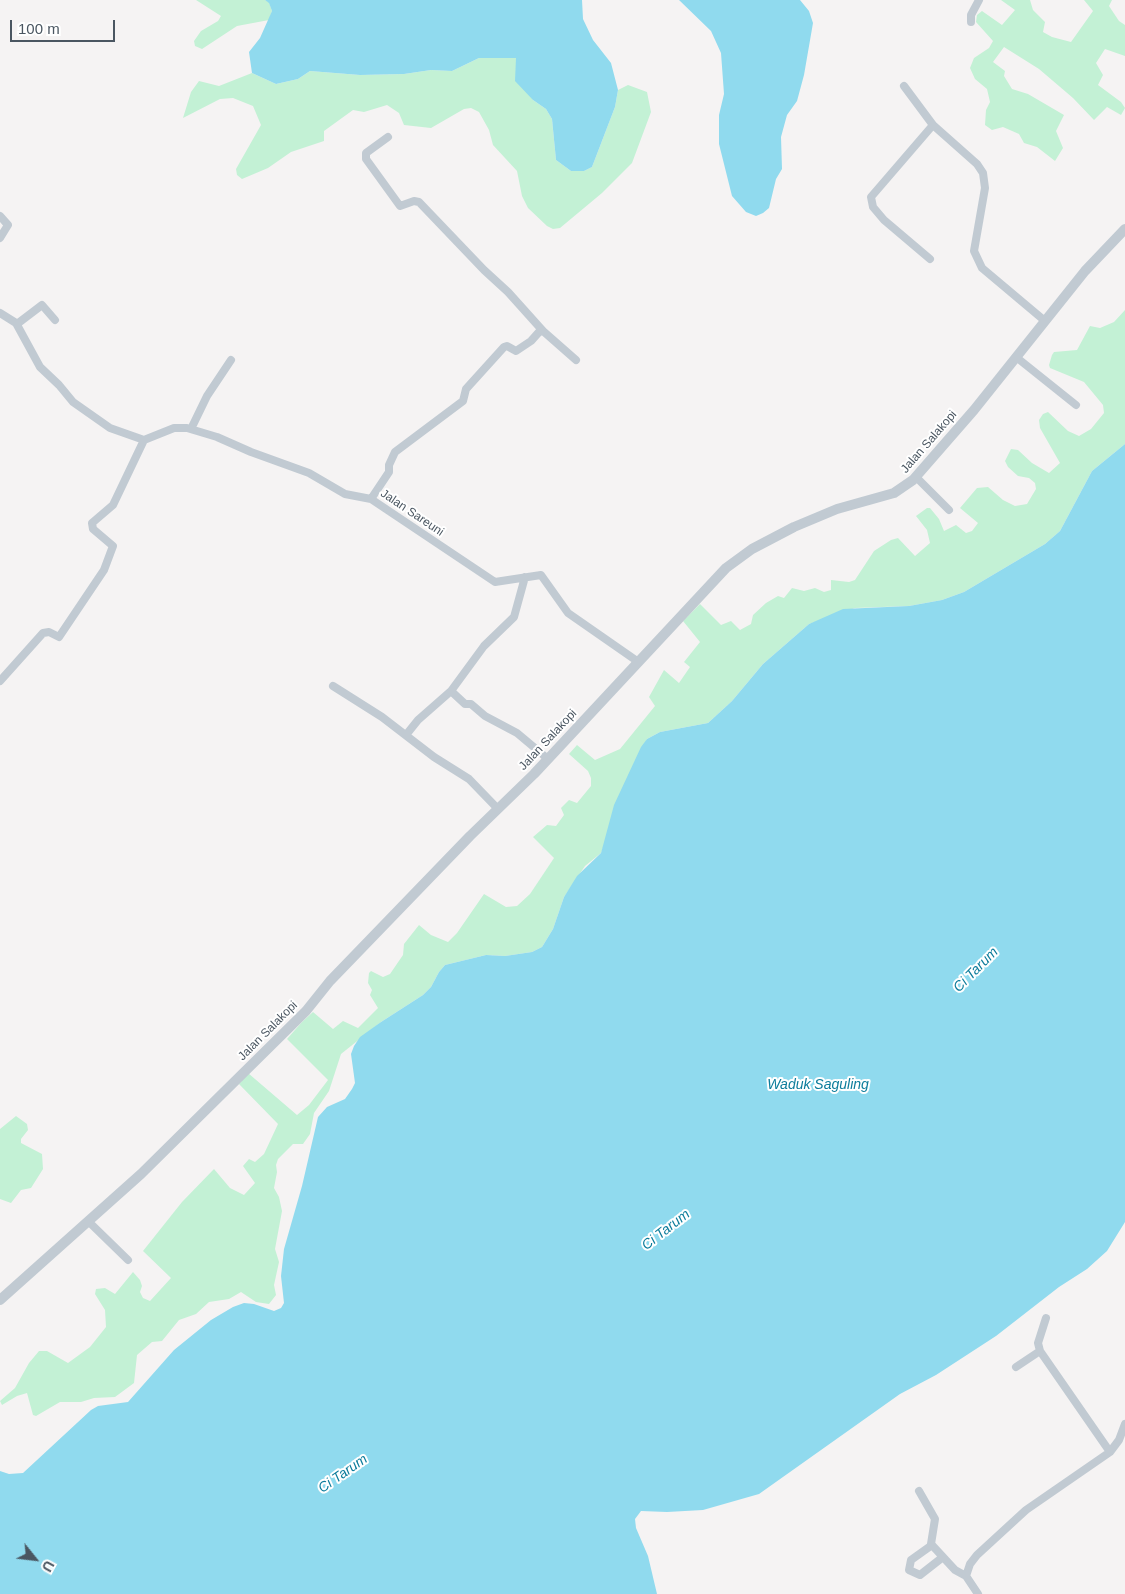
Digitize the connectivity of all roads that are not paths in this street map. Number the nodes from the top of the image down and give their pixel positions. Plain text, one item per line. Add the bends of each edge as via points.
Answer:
1 (979, 0) edge
2 (971, 22) dead end
3 (904, 86) dead end
4 (933, 125) junction
5 (388, 137) dead end
6 (0, 216) edge
7 (1125, 229) edge
8 (0, 238) edge
9 (930, 259) dead end
10 (0, 313) edge
11 (56, 320) dead end
12 (1045, 320) junction
13 (16, 324) junction
14 (543, 331) junction
15 (1016, 357) junction
16 (231, 360) dead end
17 (576, 360) dead end
18 (1076, 404) dead end
19 (191, 429) junction
20 (144, 440) junction
21 (916, 477) junction
22 (371, 499) junction
23 (949, 510) dead end
24 (525, 577) junction
25 (637, 661) junction
26 (0, 681) edge
27 (333, 686) dead end
28 (451, 691) junction
29 (406, 735) junction
30 (548, 758) junction
31 (498, 809) junction
32 (89, 1222) junction
33 (128, 1260) dead end
34 (0, 1300) edge
35 (1046, 1318) dead end
36 (1040, 1351) junction
37 (1016, 1367) dead end
38 (1125, 1424) edge
39 (1110, 1452) junction
40 (919, 1492) dead end
41 (932, 1545) junction
42 (944, 1557) junction
43 (966, 1576) junction
44 (978, 1594) edge

1 - 2 street
3 - 4 street
4 - 9 street via 871,197 873,207 884,220
4 - 12 street via 983,173 985,188 974,251 976,260
5 - 14 street via 366,153 366,159 400,206 414,200 419,202
6 - 8 street via 8,225
7 - 12 street, Jalan Salakopi
10 - 13 street
11 - 13 street via 42,305
12 - 15 street, Jalan Salakopi
13 - 20 street via 40,367 73,402 110,428
14 - 17 street
14 - 22 street via 516,351 504,347 466,389 462,401 395,452 389,472
15 - 18 street
15 - 21 street, Jalan Salakopi
16 - 19 street via 206,396
19 - 20 street, Jalan Sareuni via 174,428
19 - 22 street, Jalan Sareuni via 297,468 345,494
20 - 26 street via 113,505 92,523 93,529 113,546 104,570 59,637 49,632 42,633
21 - 23 street
21 - 25 street, Jalan Salakopi via 894,493 838,509 752,549 726,568
22 - 24 street, Jalan Sareuni via 495,582
24 - 25 street, Jalan Sareuni via 541,575 568,614
24 - 28 street via 514,617 484,646
25 - 30 street, Jalan Salakopi
27 - 29 street
28 - 29 street
28 - 30 street via 465,704 517,733
29 - 31 street via 469,779
30 - 31 street, Jalan Salakopi
31 - 32 street, Jalan Salakopi via 330,981 299,1018
32 - 33 street
32 - 34 street, Jalan Salakopi
35 - 36 street via 1038,1342
36 - 37 street
36 - 39 street
38 - 39 street via 1120,1439
39 - 43 street via 1018,1517 977,1554
40 - 41 street via 935,1520
41 - 42 street
41 - 42 street via 912,1560 909,1570 920,1575
42 - 43 street via 955,1570
43 - 44 street

